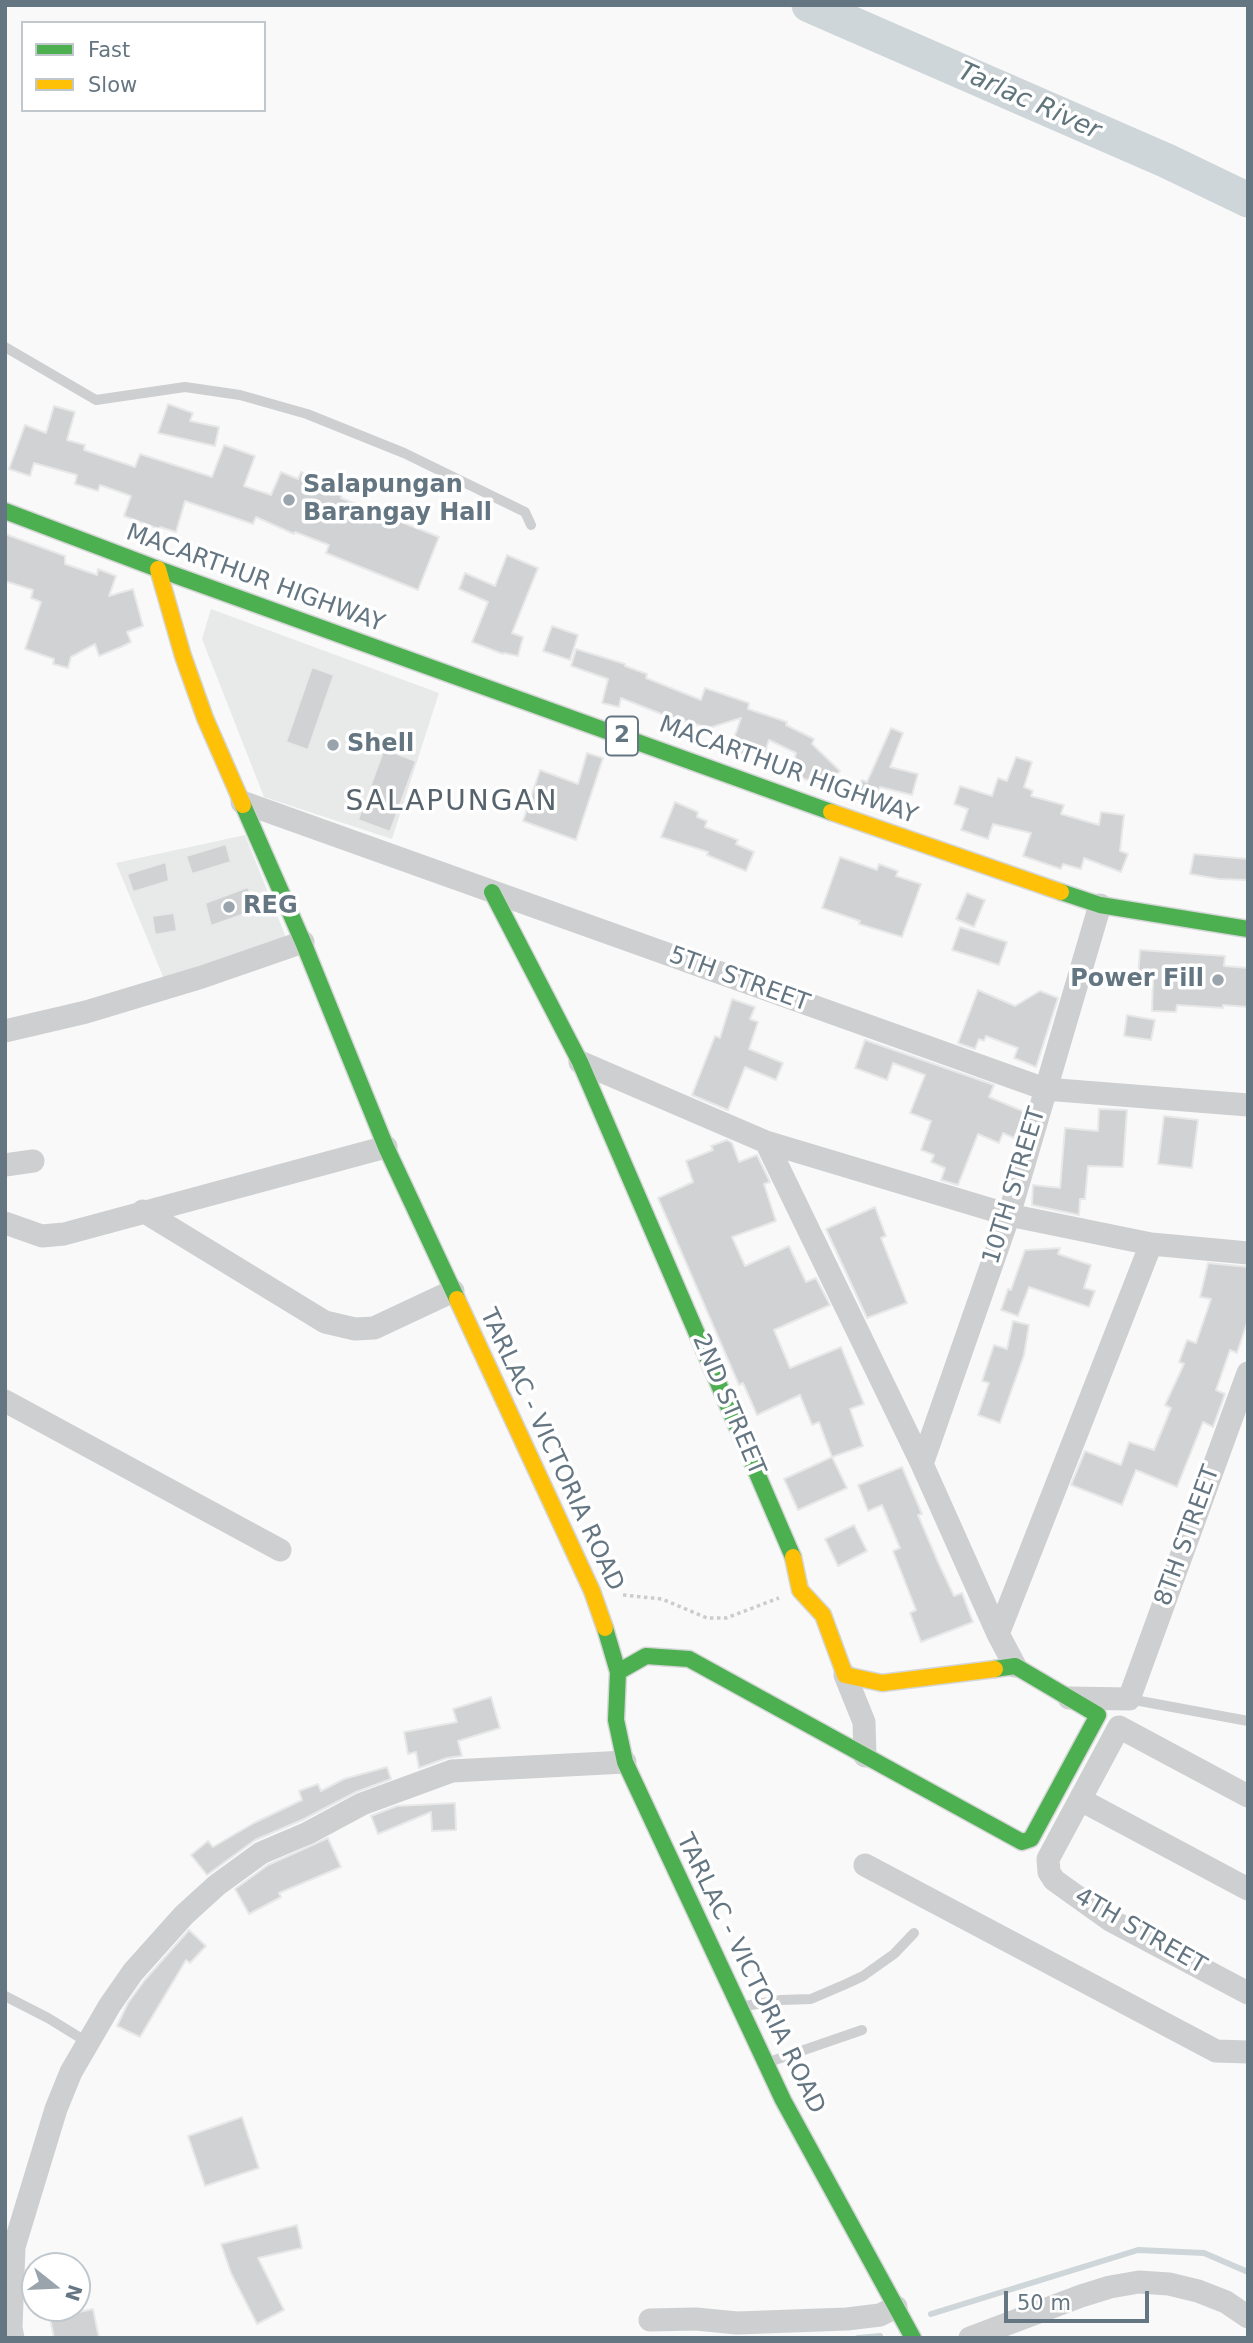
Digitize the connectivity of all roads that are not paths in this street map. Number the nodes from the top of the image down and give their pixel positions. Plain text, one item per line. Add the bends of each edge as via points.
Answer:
1 (5, 347) edge
2 (5, 511) edge
3 (531, 525) dead end
4 (158, 569) junction
5 (242, 802) junction
6 (492, 892) junction
7 (1100, 905) junction
8 (1248, 929) edge
9 (303, 942) junction
10 (5, 1031) edge
11 (580, 1062) junction
12 (1045, 1088) junction
13 (1248, 1105) edge
14 (766, 1142) junction
15 (386, 1147) junction
16 (33, 1161) dead end
17 (5, 1165) edge
18 (144, 1210) junction
19 (1009, 1215) junction
20 (5, 1223) edge
21 (1151, 1244) junction
22 (1248, 1253) edge
23 (453, 1291) junction
24 (1248, 1373) edge
25 (5, 1401) edge
26 (922, 1464) junction
27 (280, 1550) dead end
28 (998, 1634) junction
29 (1015, 1666) junction
30 (618, 1672) junction
31 (845, 1675) junction
32 (1069, 1698) junction
33 (1129, 1699) junction
34 (1248, 1721) edge
35 (865, 1756) junction
36 (625, 1762) junction
37 (1248, 1796) edge
38 (1081, 1800) junction
39 (866, 1865) dead end
40 (1248, 1889) edge
41 (914, 1933) dead end
42 (1248, 1993) edge
43 (5, 1996) edge
44 (739, 2007) junction
45 (862, 2030) dead end
46 (87, 2042) junction
47 (1248, 2052) edge
48 (766, 2063) junction
49 (896, 2307) junction
50 (1248, 2317) edge
51 (650, 2320) dead end
52 (13, 2338) edge
53 (913, 2338) edge
54 (970, 2338) edge

1 - 3 lane via 96,400 186,387 240,395 307,414 404,453 525,512
2 - 4 main road, MACARTHUR HIGHWAY / 2
4 - 5 main road, TARLAC - VICTORIA ROAD via 195,691
4 - 7 main road, MACARTHUR HIGHWAY / 2
5 - 6 street, 5TH STREET
5 - 9 main road, TARLAC - VICTORIA ROAD
6 - 11 main road, 2ND STREET
6 - 12 street, 5TH STREET
7 - 8 main road, MACARTHUR HIGHWAY / 2
7 - 12 street, 10TH STREET
9 - 10 street via 86,1012
9 - 15 main road, TARLAC - VICTORIA ROAD
11 - 14 street
11 - 31 main road, 2ND STREET via 796,1564 800,1590 822,1615
12 - 13 street, 5TH STREET
12 - 19 street, 10TH STREET
14 - 19 street
14 - 26 street
15 - 18 street
15 - 23 main road, TARLAC - VICTORIA ROAD
16 - 17 street
18 - 20 street via 64,1234 41,1236
18 - 23 street via 325,1322 374,1328
19 - 21 street
19 - 26 street, 10TH STREET
21 - 22 street
21 - 28 street
23 - 30 main road, TARLAC - VICTORIA ROAD via 592,1591
24 - 33 street, 8TH STREET
25 - 27 street
26 - 28 street
28 - 29 street
29 - 31 main road via 883,1683
29 - 32 main road
30 - 35 main road via 646,1657 689,1659
30 - 36 main road, TARLAC - VICTORIA ROAD via 616,1720
31 - 35 street via 864,1722
32 - 33 street
32 - 35 main road via 1098,1715 1031,1839 1022,1842
33 - 34 lane
36 - 44 main road, TARLAC - VICTORIA ROAD
36 - 46 street via 452,1771 362,1804 261,1853 217,1885 157,1943
37 - 38 street via 1119,1727
38 - 40 street
38 - 42 street, 4TH STREET via 1048,1859 1054,1880 1110,1920
39 - 47 street via 1216,2051
41 - 44 lane via 863,1976 823,1994
43 - 46 lane
44 - 48 main road, TARLAC - VICTORIA ROAD
45 - 48 lane
46 - 52 street via 56,2109 14,2247
48 - 49 main road, TARLAC - VICTORIA ROAD
49 - 51 street via 880,2315 847,2319
49 - 53 main road, TARLAC - VICTORIA ROAD
50 - 54 street via 1198,2291 1139,2282 1090,2293

